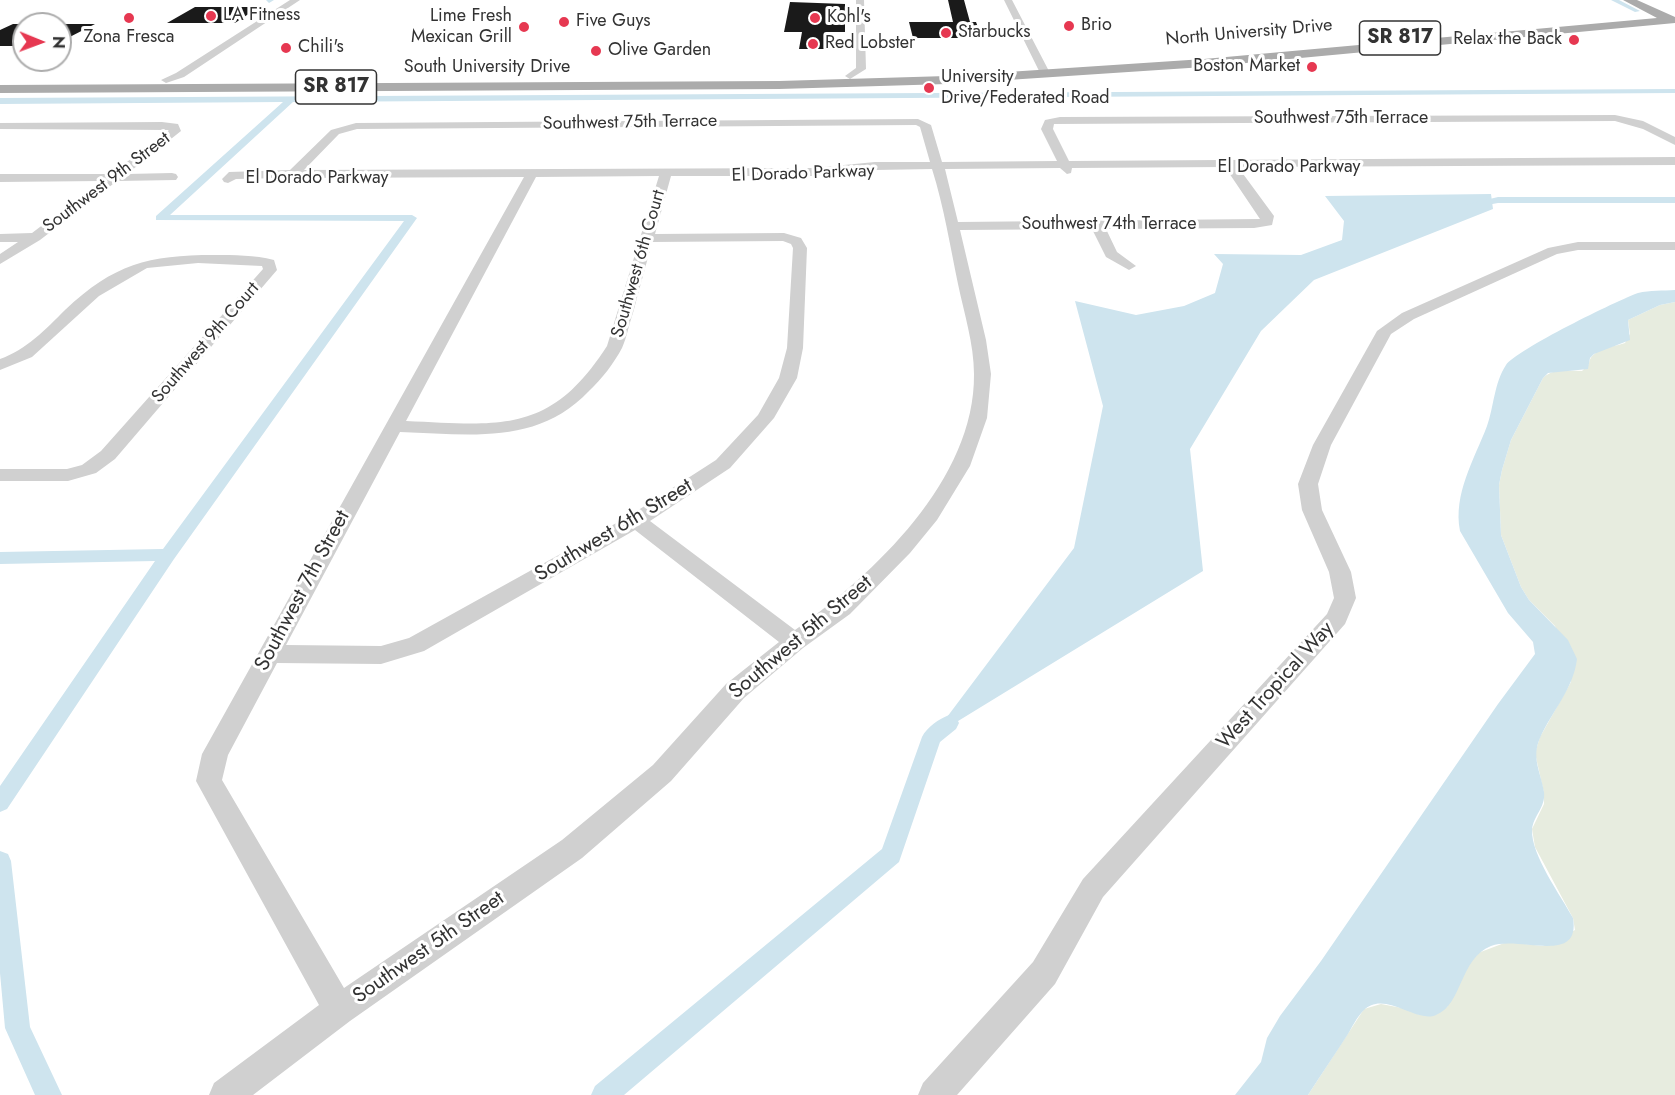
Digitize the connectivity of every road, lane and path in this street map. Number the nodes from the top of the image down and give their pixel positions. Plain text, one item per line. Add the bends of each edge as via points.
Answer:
1 (296, 0) edge
2 (307, 0) edge
3 (860, 0) edge
4 (1008, 0) edge
5 (1628, 0) edge
6 (1648, 0) edge
7 (1672, 17) edge
8 (1510, 28) junction
9 (1434, 42) junction
10 (1307, 46) junction
11 (1161, 66) junction
12 (1044, 71) junction
13 (166, 80) junction
14 (189, 80) junction
15 (849, 80) junction
16 (0, 82) edge
17 (150, 88) junction
18 (0, 89) edge
19 (918, 122) joint
20 (0, 126) edge
21 (1675, 142) edge
22 (1675, 161) edge
23 (1066, 167) junction
24 (1231, 167) junction
25 (1675, 167) edge
26 (938, 169) junction
27 (531, 175) junction
28 (665, 175) junction
29 (291, 176) junction
30 (172, 177) dead end
31 (231, 177) dead end
32 (0, 178) edge
33 (114, 178) junction
34 (1097, 225) junction
35 (951, 226) junction
36 (35, 237) junction
37 (0, 238) edge
38 (646, 238) junction
39 (1675, 246) edge
40 (0, 260) edge
41 (1129, 267) dead end
42 (0, 364) edge
43 (392, 426) junction
44 (0, 475) edge
45 (636, 521) junction
46 (795, 642) junction
47 (269, 654) junction
48 (339, 1010) junction
49 (226, 1095) edge
50 (935, 1095) edge

1 - 13 street via 193,68
2 - 14 street
3 - 15 street via 861,69
4 - 12 street
5 - 7 main road
6 - 7 main road
7 - 8 main road, North University Drive / SR 817
7 - 9 main road, North University Drive / SR 817
8 - 9 main road via 1443,37
8 - 10 main road, North University Drive / SR 817
9 - 11 main road, North University Drive / SR 817
10 - 11 main road via 1296,52
10 - 12 main road, North University Drive / SR 817
11 - 12 main road, North University Drive / SR 817
12 - 15 main road, South University Drive / SR 817
12 - 15 main road, SR 817 via 875,72
13 - 14 main road, South University Drive / SR 817
13 - 16 main road, South University Drive / SR 817
14 - 15 main road, South University Drive / SR 817
14 - 17 main road
15 - 17 main road, South University Drive / SR 817
17 - 18 main road, South University Drive / SR 817
19 - 26 street, Southwest 5th Street via 925,126
19 - 29 street, Southwest 75th Terrace via 342,129
20 - 33 street, Southwest 9th Street via 174,126 175,131
21 - 23 street, Southwest 75th Terrace via 1633,120 1579,118 1049,122 1047,129
22 - 24 street, El Dorado Parkway
23 - 24 street, El Dorado Parkway
23 - 26 street, El Dorado Parkway
24 - 25 street, El Dorado Parkway
24 - 34 street, Southwest 74th Terrace via 1267,216 1267,222
26 - 28 street, El Dorado Parkway via 819,176
26 - 35 street, Southwest 5th Street
27 - 28 street, El Dorado Parkway
27 - 29 street, El Dorado Parkway
27 - 43 street, Southwest 7th Street
28 - 38 street, Southwest 6th Court
29 - 31 street, El Dorado Parkway
30 - 33 street
32 - 33 street
33 - 36 street, Southwest 9th Street
34 - 35 street, Southwest 74th Terrace
34 - 41 street via 1111,254
35 - 46 street, Southwest 5th Street via 983,374 978,418 960,466 930,515 903,548 842,608
36 - 37 street
36 - 40 street, Southwest 9th Street
38 - 43 street, Southwest 6th Court via 615,346 584,389 529,423 505,427
38 - 45 street, Southwest 6th Street via 784,237 796,241 800,248 795,348 788,378 765,418 723,464
39 - 50 street, West Tropical Way via 1578,246 1553,251 1408,316 1385,331 1322,445 1308,484 1311,510 1340,572 1344,598 1337,618 1093,888 1044,973
42 - 44 street, Southwest 9th Court via 13,362 94,293 144,264 256,260 269,263 270,270 108,455 89,469 68,475
43 - 47 street, Southwest 7th Street
45 - 46 street
45 - 47 street, Southwest 6th Street via 416,645 381,655
46 - 48 street, Southwest 5th Street via 735,691 662,773 572,849
47 - 48 street, Southwest 7th Street via 215,754 209,782
48 - 49 street, Southwest 5th Street

